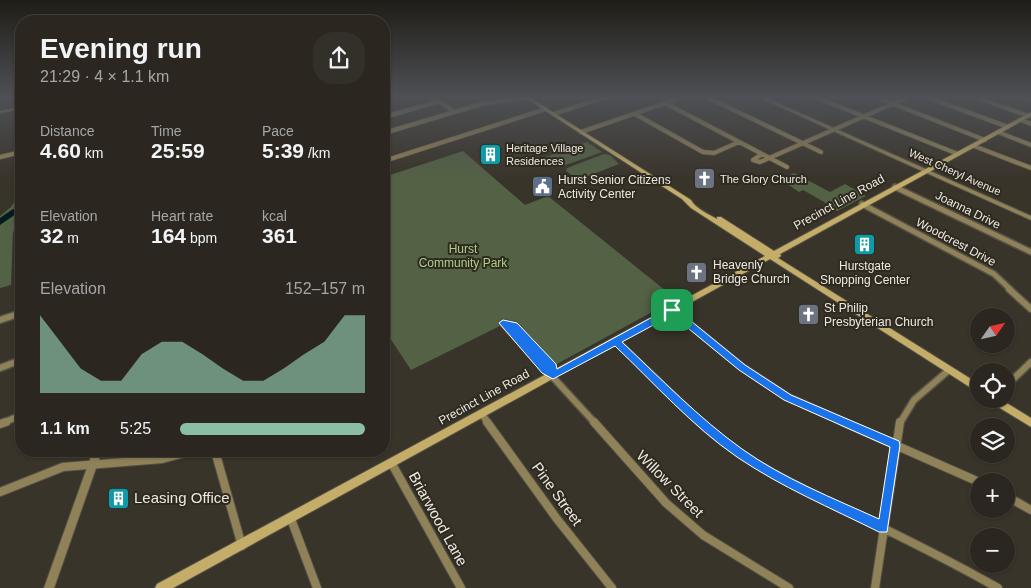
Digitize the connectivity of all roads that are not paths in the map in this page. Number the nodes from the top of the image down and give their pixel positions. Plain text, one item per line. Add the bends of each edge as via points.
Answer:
1 (413, 124) edge
2 (498, 124) edge
3 (569, 124) edge
4 (603, 124) edge
5 (653, 124) edge
6 (706, 124) edge
7 (764, 124) edge
8 (825, 124) edge
9 (846, 124) edge
10 (886, 124) edge
11 (945, 124) edge
12 (1001, 124) edge
13 (1012, 124) edge
14 (1008, 127) junction
15 (836, 129) junction
16 (390, 131) edge
17 (581, 132) junction
18 (998, 132) junction
19 (985, 140) junction
20 (739, 142) junction
21 (803, 143) junction
22 (1031, 145) edge
23 (974, 146) junction
24 (821, 152) dead end
25 (15, 153) edge
26 (762, 154) junction
27 (958, 154) junction
28 (0, 157) edge
29 (770, 158) junction
30 (390, 159) edge
31 (787, 167) dead end
32 (1031, 168) edge
33 (928, 171) junction
34 (896, 187) junction
35 (862, 204) junction
36 (1031, 218) edge
37 (1031, 252) edge
38 (772, 255) junction
39 (1031, 309) edge
40 (672, 310) junction
41 (15, 315) edge
42 (0, 320) edge
43 (616, 341) junction
44 (15, 362) edge
45 (1031, 362) edge
46 (0, 368) edge
47 (949, 370) junction
48 (553, 375) junction
49 (1015, 377) edge
50 (970, 383) edge
51 (1007, 408) edge
52 (482, 414) junction
53 (15, 418) edge
54 (1031, 423) edge
55 (0, 424) edge
56 (895, 445) junction
57 (96, 457) edge
58 (176, 457) edge
59 (216, 457) edge
60 (94, 463) junction
61 (392, 464) junction
62 (970, 478) edge
63 (0, 492) edge
64 (1015, 501) edge
65 (1031, 510) edge
66 (291, 519) junction
67 (883, 528) junction
68 (242, 546) junction
69 (173, 585) edge
70 (49, 588) edge
71 (161, 588) edge
72 (317, 588) edge
73 (461, 588) edge
74 (612, 588) edge
75 (788, 588) edge
76 (875, 588) edge
77 (998, 588) edge

1 - 16 street
2 - 30 street
3 - 17 main road
4 - 17 street
5 - 20 street via 703,152 711,153
6 - 20 street
7 - 21 street
8 - 15 street, West Cheryl Avenue
9 - 15 street
10 - 27 street
11 - 19 street
12 - 14 street
13 - 14 main road, Precinct Line Road
14 - 18 main road, Precinct Line Road
15 - 21 street
15 - 33 street, West Cheryl Avenue
17 - 38 main road via 685,200 699,205
18 - 19 main road, Precinct Line Road
18 - 22 street
19 - 23 main road, Precinct Line Road
20 - 26 street
21 - 24 street
21 - 29 street
23 - 27 main road, Precinct Line Road
23 - 32 street
25 - 28 street
26 - 29 street
26 - 29 street via 753,160 760,162
27 - 33 main road, Precinct Line Road
29 - 31 street
33 - 34 main road, Precinct Line Road
33 - 36 street, West Cheryl Avenue
34 - 35 main road, Precinct Line Road
34 - 37 street, Joanna Drive
35 - 38 main road, Precinct Line Road
35 - 39 street, Woodcrest Drive via 994,274
38 - 40 main road, Precinct Line Road
38 - 47 main road
40 - 43 main road, Precinct Line Road
40 - 56 street via 773,388 803,406
41 - 42 street
43 - 48 main road, Precinct Line Road
43 - 67 street via 702,423 739,453 784,480
44 - 46 street
45 - 49 street
47 - 50 main road
47 - 56 street via 904,411
48 - 48 street, Willow Street via 552,367 514,325 503,323 545,371
48 - 52 main road, Precinct Line Road
48 - 75 street, Willow Street via 672,509 703,535
51 - 54 main road
52 - 61 main road, Precinct Line Road
52 - 74 street, Pine Street via 557,519
53 - 55 street
56 - 62 street
56 - 67 street
57 - 60 street
58 - 60 street
59 - 68 street
60 - 63 street via 48,471
60 - 70 street
61 - 66 main road, Precinct Line Road
61 - 73 street, Briarwood Lane
64 - 65 street
66 - 68 main road, Precinct Line Road
66 - 72 street
67 - 76 street
67 - 77 street
68 - 69 main road, Precinct Line Road
69 - 71 main road, Precinct Line Road

